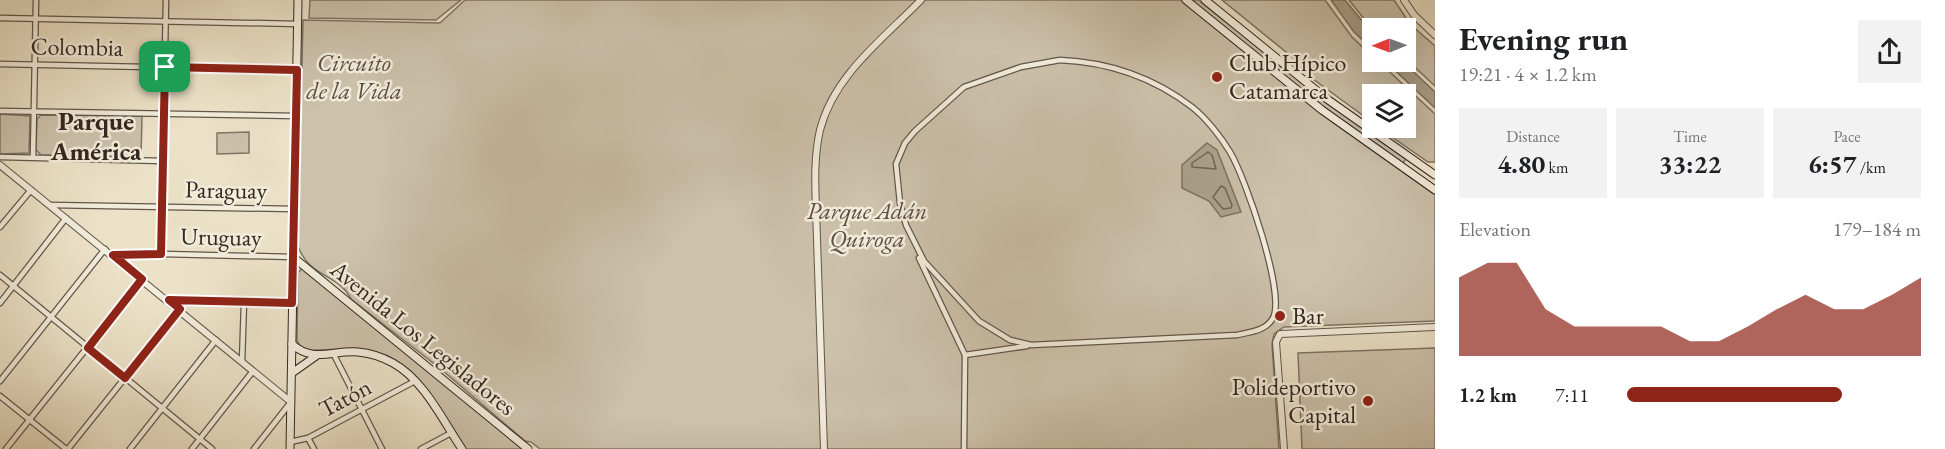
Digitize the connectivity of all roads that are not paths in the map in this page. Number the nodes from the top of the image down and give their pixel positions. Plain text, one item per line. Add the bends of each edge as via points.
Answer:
1 (36, 0) edge
2 (166, 0) edge
3 (298, 0) edge
4 (921, 0) edge
5 (1186, 0) edge
6 (1205, 0) edge
7 (1404, 0) edge
8 (0, 18) edge
9 (36, 18) junction
10 (166, 21) junction
11 (298, 24) junction
12 (1435, 35) edge
13 (0, 64) edge
14 (35, 64) junction
15 (165, 67) junction
16 (297, 70) junction
17 (0, 111) edge
18 (34, 111) junction
19 (164, 114) junction
20 (296, 116) junction
21 (0, 157) edge
22 (33, 158) junction
23 (163, 161) junction
24 (0, 165) edge
25 (1435, 175) edge
26 (30, 190) junction
27 (1435, 190) edge
28 (50, 205) junction
29 (162, 207) junction
30 (294, 209) junction
31 (66, 218) junction
32 (0, 227) edge
33 (105, 249) junction
34 (916, 249) junction
35 (161, 254) junction
36 (113, 255) junction
37 (293, 257) junction
38 (0, 275) edge
39 (142, 279) junction
40 (13, 286) junction
41 (169, 300) junction
42 (244, 302) junction
43 (0, 303) edge
44 (292, 303) junction
45 (180, 309) junction
46 (51, 317) junction
47 (1435, 327) edge
48 (216, 340) junction
49 (292, 344) junction
50 (1030, 345) junction
51 (88, 348) junction
52 (333, 354) junction
53 (965, 355) junction
54 (316, 356) junction
55 (242, 362) junction
56 (253, 371) junction
57 (292, 373) junction
58 (125, 378) junction
59 (0, 381) edge
60 (415, 381) junction
61 (0, 396) edge
62 (291, 402) junction
63 (162, 408) junction
64 (362, 410) junction
65 (29, 420) junction
66 (451, 434) junction
67 (308, 438) junction
68 (200, 439) junction
69 (290, 445) edge
70 (6, 449) edge
71 (67, 449) edge
72 (130, 449) edge
73 (192, 449) edge
74 (212, 449) edge
75 (254, 449) edge
76 (314, 449) edge
77 (382, 449) edge
78 (421, 449) edge
79 (462, 449) edge
80 (528, 449) edge
81 (824, 449) edge
82 (964, 449) edge
83 (1284, 449) edge

1 - 9 street
2 - 10 street
3 - 11 main road
4 - 81 street via 852,69 826,110 820,130 816,199
5 - 27 main road via 1322,110
6 - 25 main road via 1327,99
7 - 12 street
8 - 9 street
9 - 10 street
9 - 14 street
10 - 11 street
10 - 15 street
11 - 16 main road
13 - 14 street, Colombia
14 - 15 street, Colombia
14 - 18 street
15 - 16 street, Colombia
15 - 19 street
16 - 20 main road
17 - 18 street
18 - 19 street
18 - 22 street
19 - 20 street
19 - 23 street
20 - 30 main road
21 - 22 street
22 - 23 street
23 - 29 street
24 - 26 street
26 - 28 street
26 - 32 street
28 - 29 street, Paraguay
28 - 31 street
29 - 30 street, Paraguay
29 - 35 street
30 - 37 main road
31 - 33 street
31 - 40 street
33 - 36 street
33 - 46 street
34 - 50 street via 949,292 979,321 1010,340
34 - 50 street via 900,203 896,164 899,155 905,143 934,113 972,83 1021,67 1077,61 1146,80 1193,108 1230,152 1248,188 1272,279 1273,318 1259,330 1237,335
34 - 53 street
35 - 36 street, Uruguay
35 - 37 street, Uruguay
36 - 39 street
37 - 44 main road
37 - 80 main road, Avenida Los Legisladores
38 - 40 street
39 - 41 street
39 - 51 street
40 - 43 street
40 - 46 street
41 - 42 street
41 - 45 street
42 - 44 street
42 - 55 street
44 - 49 main road
45 - 48 street
45 - 58 street
46 - 51 street
46 - 59 street
47 - 83 street via 1278,336
48 - 55 street
48 - 63 street
49 - 54 main road via 305,354
49 - 57 main road
50 - 53 street
51 - 58 street
51 - 65 street
52 - 54 main road, Avenida Los Legisladores
52 - 60 main road, Avenida Los Legisladores via 357,352 380,357 403,369
52 - 64 street
53 - 82 street
54 - 57 main road, Avenida Los Legisladores
55 - 56 street
56 - 62 street
56 - 68 street
57 - 62 main road
58 - 63 street
58 - 71 street
60 - 64 street, Tatón
60 - 66 main road, Avenida Los Legisladores
61 - 65 street
62 - 69 main road
62 - 75 street
63 - 68 street
63 - 72 street
64 - 67 street, Tatón
64 - 77 street
65 - 70 street
65 - 71 street
66 - 78 street
66 - 79 main road, Avenida Los Legisladores
67 - 69 street, Tatón
67 - 76 street
68 - 73 street
68 - 74 street

